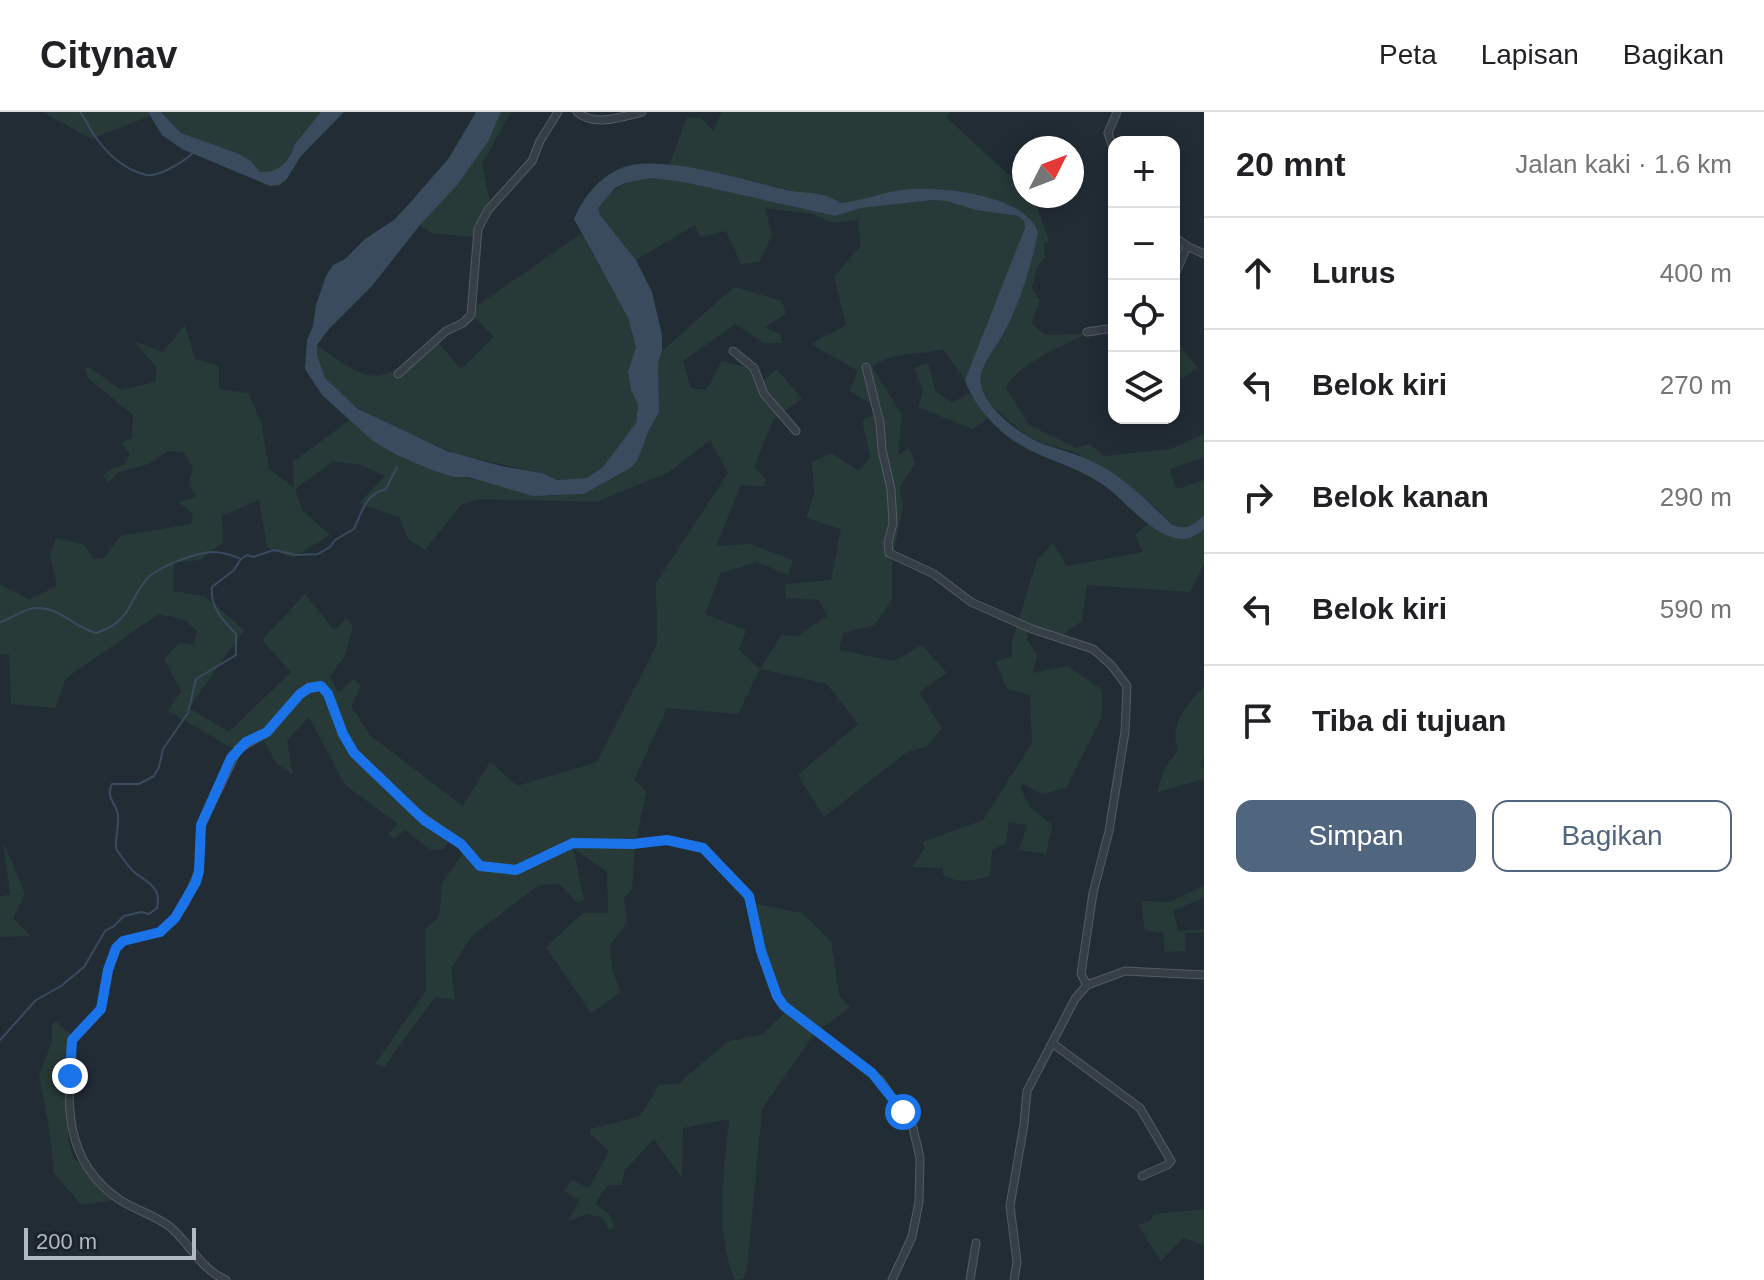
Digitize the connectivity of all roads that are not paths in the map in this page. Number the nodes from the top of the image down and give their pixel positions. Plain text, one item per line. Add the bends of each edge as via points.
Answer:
1 (558, 112) edge
2 (577, 112) edge
3 (642, 112) edge
4 (1117, 112) edge
5 (1109, 136) edge
6 (1180, 241) edge
7 (1187, 246) junction
8 (1204, 254) edge
9 (1180, 263) edge
10 (1108, 329) edge
11 (1087, 332) dead end
12 (733, 351) dead end
13 (866, 367) dead end
14 (398, 374) dead end
15 (796, 431) dead end
16 (1204, 975) edge
17 (1087, 985) junction
18 (1052, 1043) junction
19 (1142, 1176) dead end
20 (976, 1243) dead end
21 (226, 1280) edge
22 (892, 1280) edge
23 (970, 1280) edge
24 (1014, 1280) edge

1 - 14 street via 532,161 478,229 471,315
2 - 3 street via 596,121
4 - 5 street
6 - 7 street
7 - 8 street
7 - 9 street
10 - 11 street
12 - 15 street via 754,368 764,394
13 - 17 street via 891,489 889,553 934,574 971,602 1093,649 1127,686 1115,795 1081,974
16 - 17 street via 1125,971
17 - 18 street
18 - 19 street via 1144,1113 1171,1161
18 - 24 street via 1027,1091 1010,1206
20 - 23 street
21 - 22 street via 204,1267 174,1231 118,1199 84,1165 71,1123 72,1040 101,1009 116,948 123,941 160,932 186,901 199,871 201,825 238,749 267,732 300,694 321,686 354,753 480,866 516,870 573,843 667,840 703,848 721,865 749,896 761,951 784,1006 880,1080 913,1128 920,1158 919,1202 912,1237

